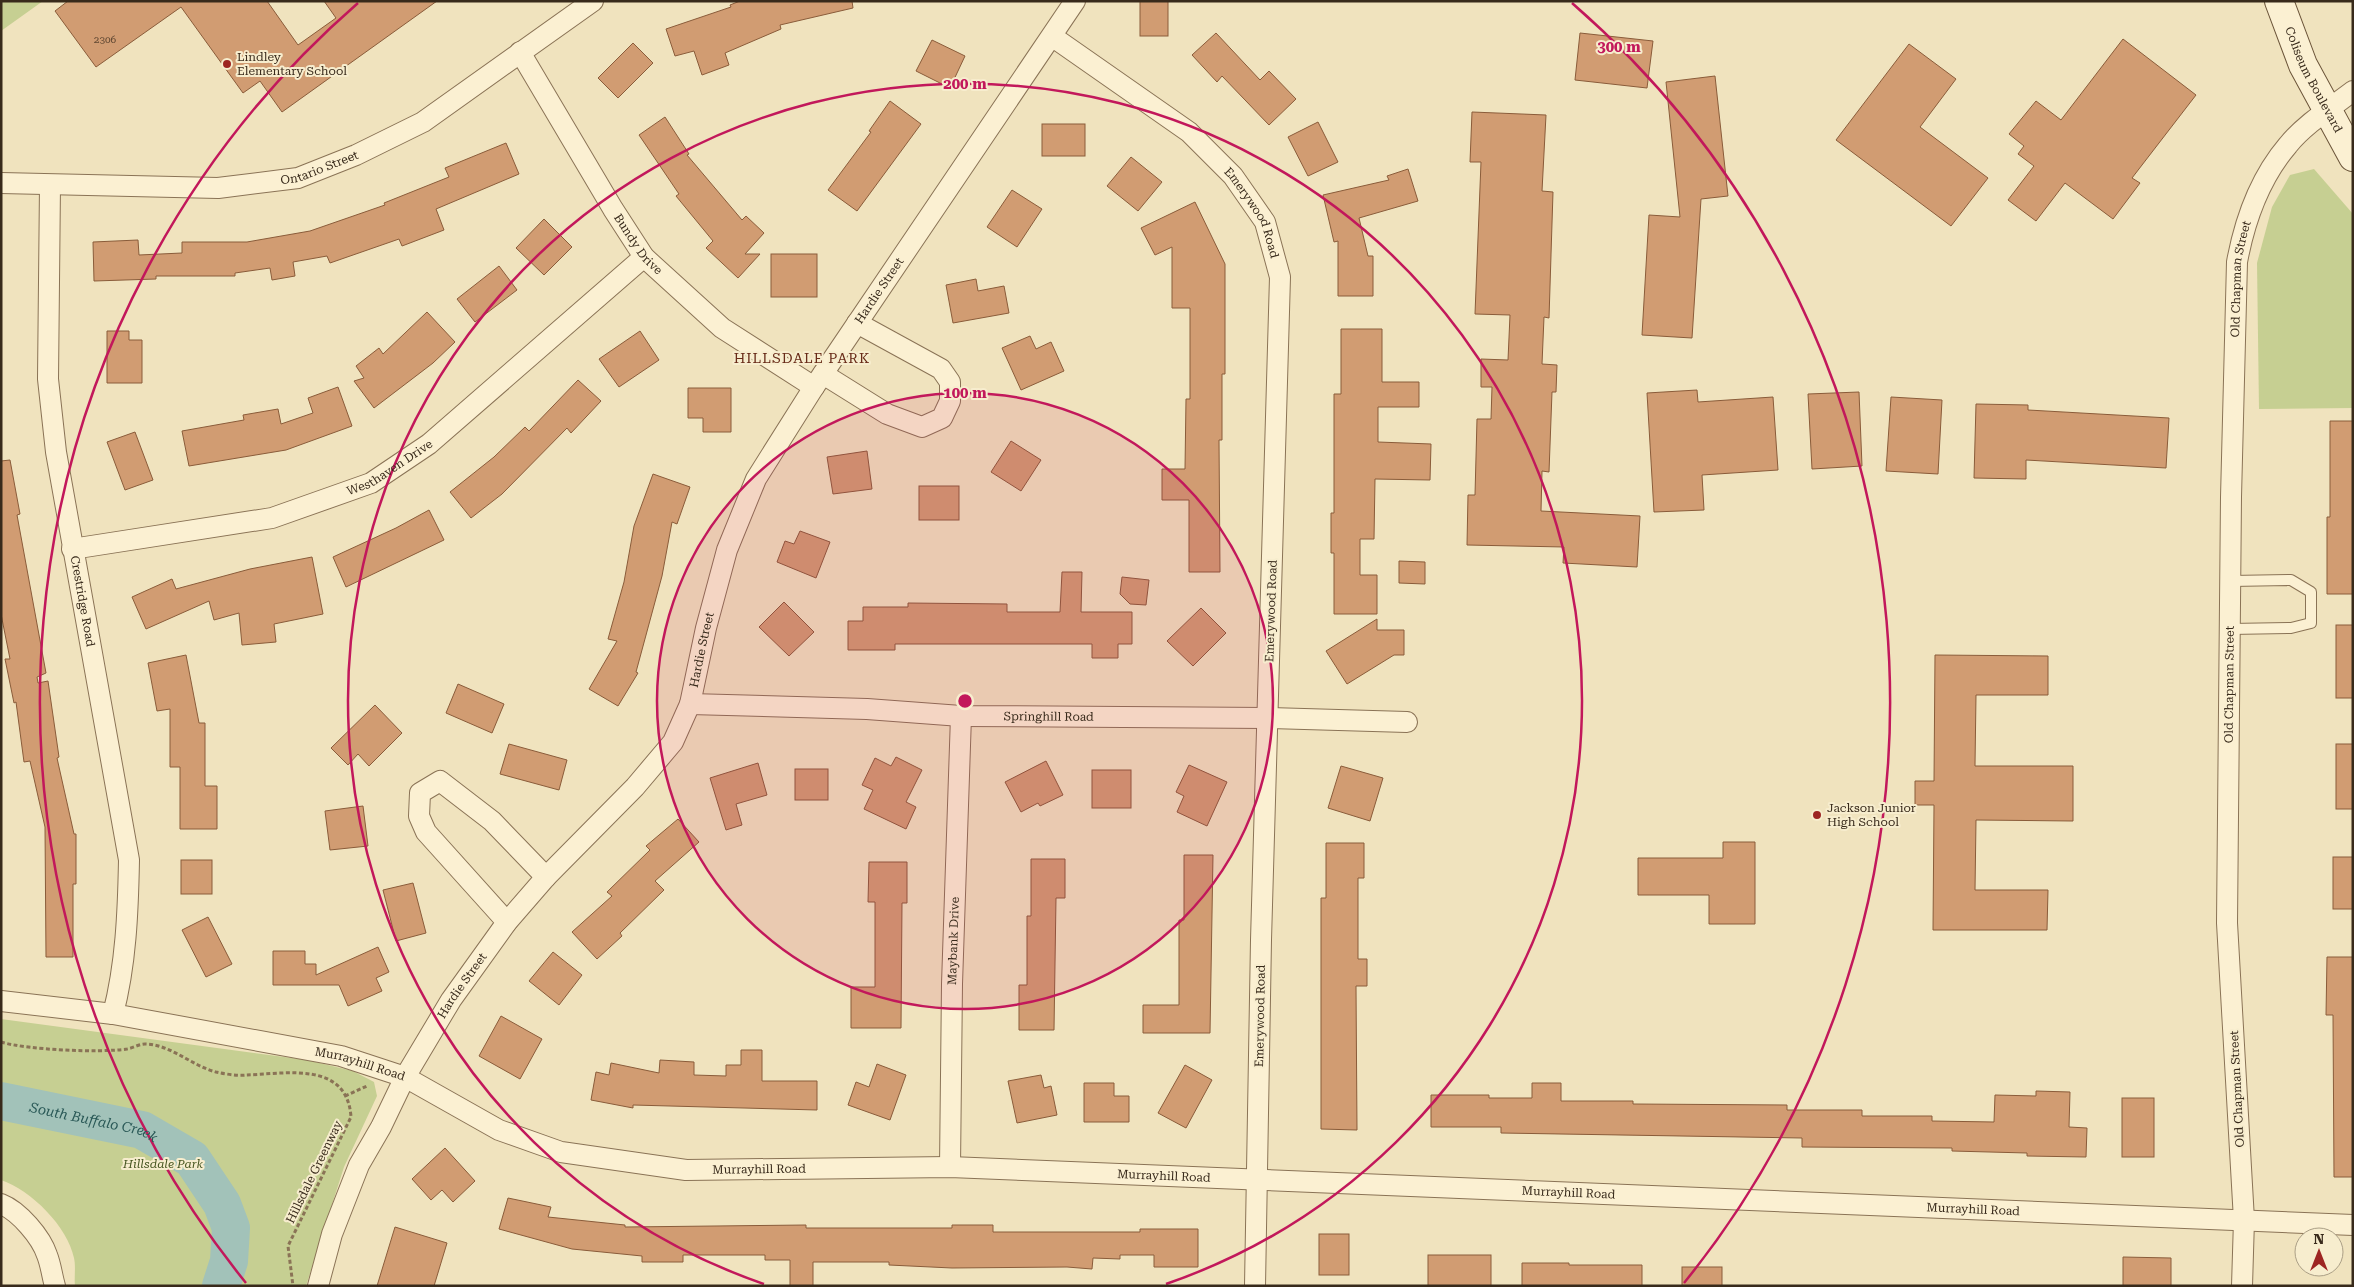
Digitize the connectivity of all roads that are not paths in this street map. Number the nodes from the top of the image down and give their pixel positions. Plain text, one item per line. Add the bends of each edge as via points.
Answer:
1 (593, 1) edge
2 (1075, 1) edge
3 (2279, 1) edge
4 (1053, 37) junction
5 (520, 52) junction
6 (2353, 91) edge
7 (2327, 112) junction
8 (2353, 157) edge
9 (1, 183) edge
10 (50, 185) junction
11 (644, 257) junction
12 (857, 323) junction
13 (818, 380) junction
14 (72, 549) junction
15 (2231, 581) junction
16 (2230, 629) junction
17 (690, 704) junction
18 (961, 716) junction
19 (1268, 718) junction
20 (1407, 722) dead end
21 (546, 878) junction
22 (507, 922) junction
23 (1, 1001) edge
24 (113, 1014) junction
25 (405, 1077) junction
26 (950, 1167) junction
27 (1258, 1178) junction
28 (1, 1204) edge
29 (2244, 1220) junction
30 (2353, 1225) edge
31 (55, 1286) edge
32 (318, 1286) edge
33 (1255, 1286) edge
34 (2242, 1286) edge

1 - 5 street, Ontario Street
2 - 4 street, Hardie Street
3 - 7 main road, Coliseum Boulevard via 2303,65
4 - 12 street, Hardie Street
4 - 19 street, Emerywood Road via 1189,132 1233,176 1265,222 1280,277
5 - 10 street, Ontario Street via 423,122 356,155 298,178 218,188
5 - 11 street, Bundy Drive
6 - 7 street
7 - 8 main road, Coliseum Boulevard
7 - 15 street, Old Chapman Street via 2289,144 2266,175 2242,235 2235,297
9 - 10 street, Ontario Street
10 - 14 street, Crestridge Road via 48,379
11 - 13 street, Bundy Drive via 722,328
11 - 14 street, Westhaven Drive via 429,444 371,483 272,518
12 - 13 street, Hardie Street
12 - 13 street, Bundy Drive via 941,369 950,382 950,401 942,418 922,427 887,414
13 - 17 street, Hardie Street via 756,479 727,550
14 - 24 street, Crestridge Road via 129,860 128,917 120,986
15 - 16 street, Old Chapman Street
15 - 16 lane via 2291,580 2311,592 2311,623 2291,628
16 - 29 street, Old Chapman Street via 2227,923
17 - 18 street, Springhill Road via 867,709
17 - 21 street, Hardie Street via 672,742 635,788
18 - 19 street, Springhill Road
18 - 26 street, Maybank Drive
19 - 20 street, Springhill Road
19 - 27 street, Emerywood Road
21 - 22 street, Hardie Street
21 - 22 street via 492,821 440,781 420,793 419,816 426,832
22 - 25 street, Hardie Street via 451,1000
23 - 24 street, Murrayhill Road
24 - 25 street, Murrayhill Road via 341,1056
25 - 26 street, Murrayhill Road via 499,1130 561,1152 686,1170
25 - 32 street, Hardie Street via 359,1165 332,1234
26 - 27 street, Murrayhill Road
27 - 29 street, Murrayhill Road
27 - 33 street, Emerywood Road
28 - 31 street via 11,1208 28,1224 47,1253
29 - 30 street, Murrayhill Road
29 - 34 street, Old Chapman Street

